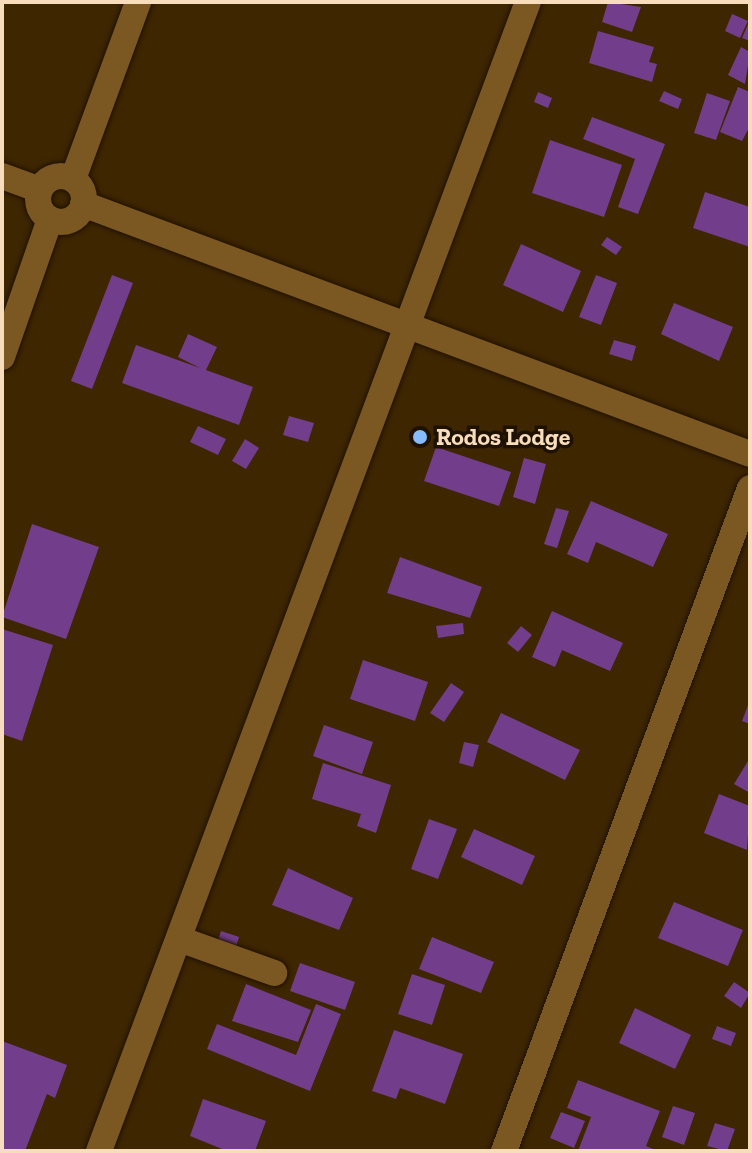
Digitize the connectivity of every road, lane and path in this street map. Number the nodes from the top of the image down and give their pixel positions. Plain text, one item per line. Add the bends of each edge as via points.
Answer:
1 (138, 2) edge
2 (528, 2) edge
3 (2, 176) edge
4 (73, 179) junction
5 (40, 190) junction
6 (83, 204) junction
7 (50, 219) junction
8 (409, 325) junction
9 (2, 357) edge
10 (750, 454) edge
11 (750, 488) edge
12 (182, 940) junction
13 (274, 973) dead end
14 (99, 1151) edge
15 (504, 1151) edge

1 - 4 street
2 - 8 street
3 - 5 street
4 - 5 street via 58,176
4 - 6 street via 80,185
5 - 7 street via 40,206
6 - 7 street via 67,221
6 - 8 street
7 - 9 street
8 - 10 street
8 - 12 street
11 - 15 street
12 - 13 street
12 - 14 street

